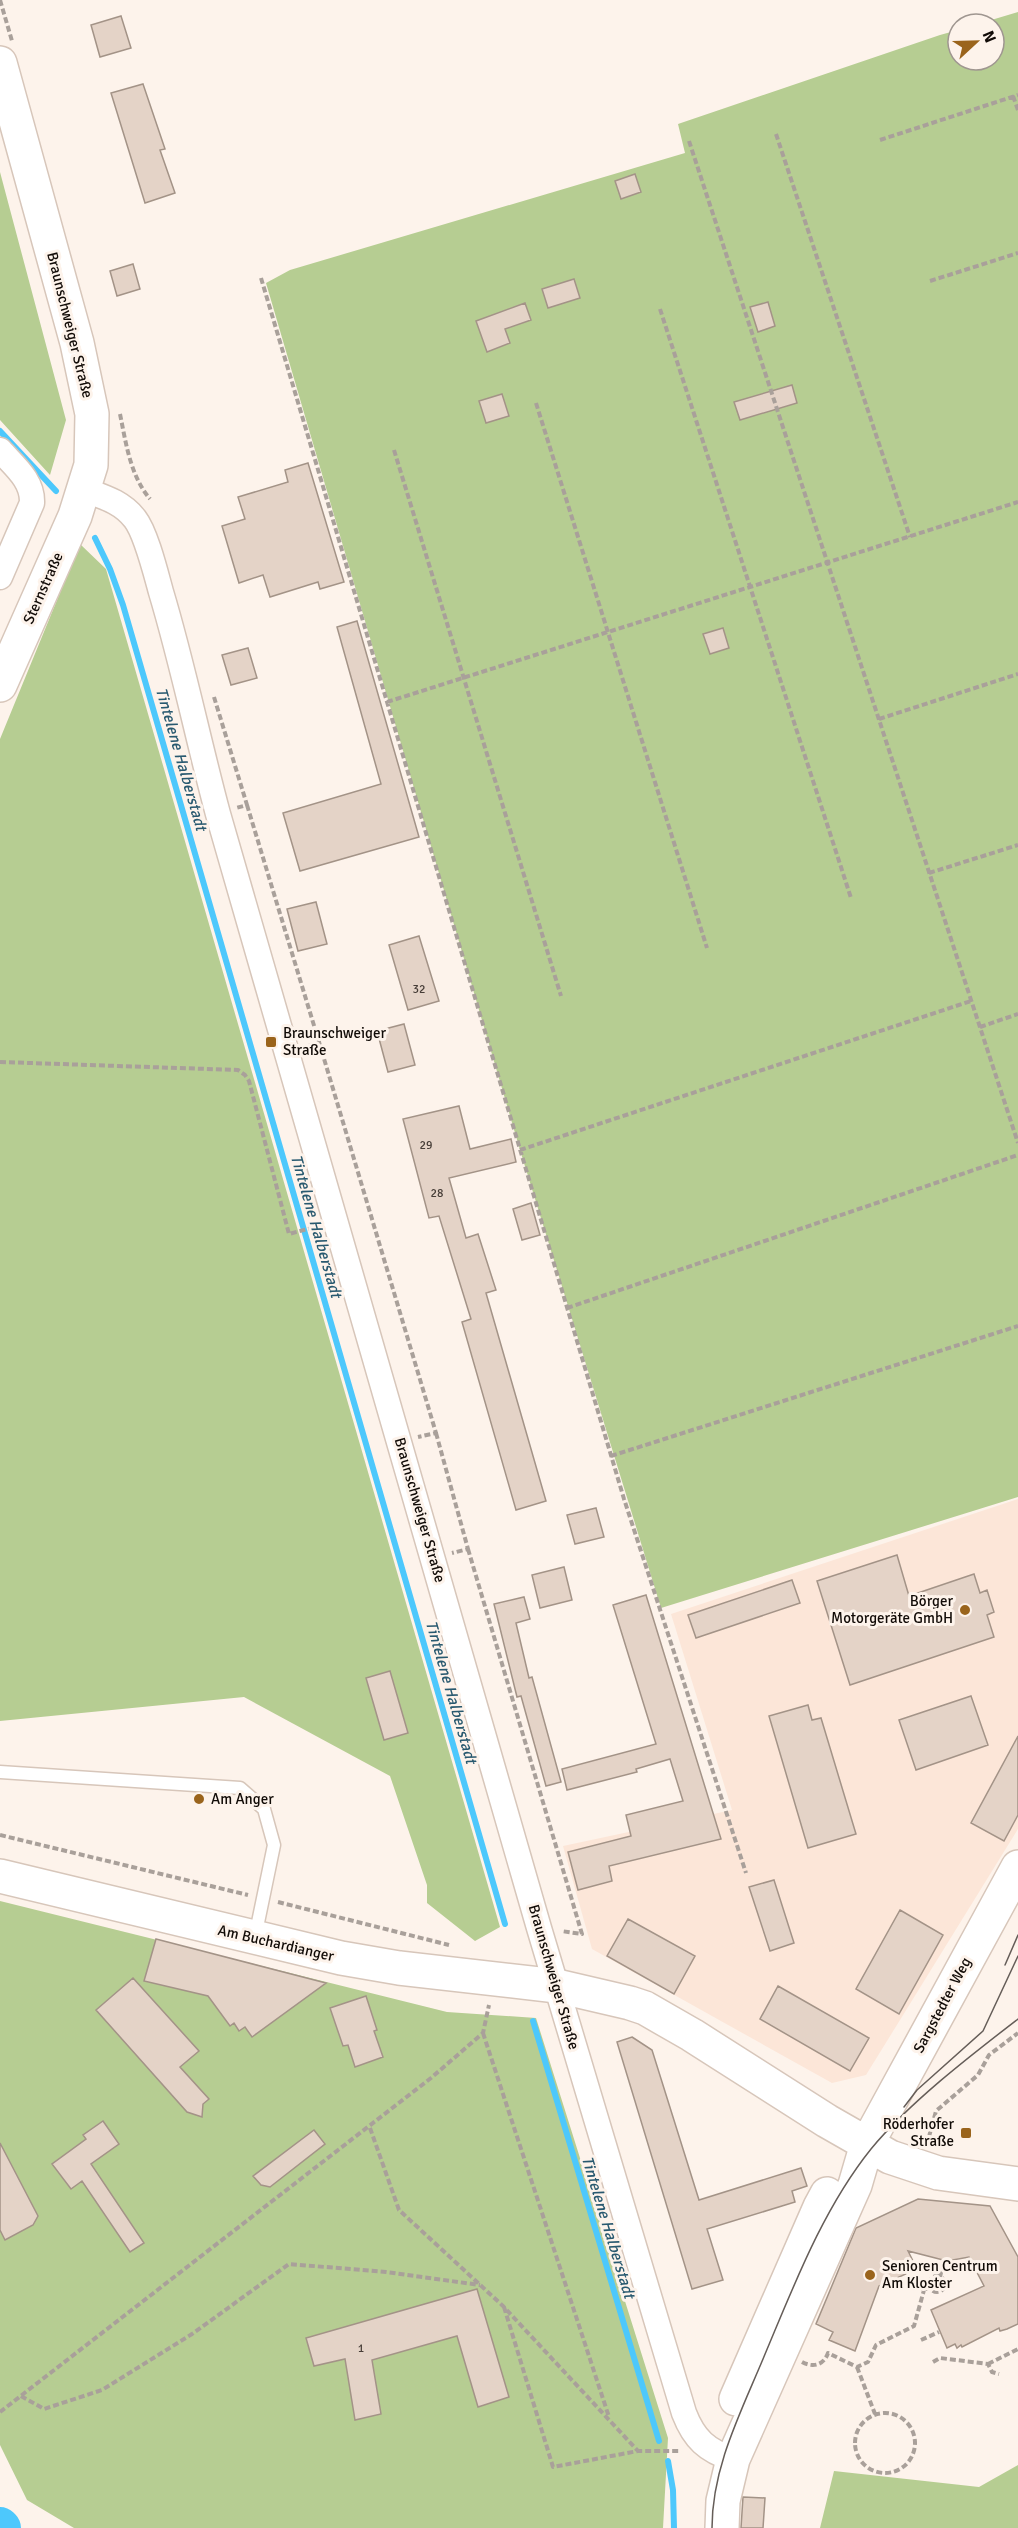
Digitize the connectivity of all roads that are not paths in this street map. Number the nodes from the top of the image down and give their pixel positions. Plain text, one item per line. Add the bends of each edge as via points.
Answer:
1 (0, 63) edge
2 (0, 450) edge
3 (84, 490) junction
4 (0, 577) edge
5 (0, 686) edge
6 (0, 1772) edge
7 (1018, 1867) edge
8 (0, 1876) edge
9 (255, 1938) junction
10 (557, 1986) junction
11 (867, 2144) junction
12 (1018, 2184) edge
13 (724, 2455) junction
14 (701, 2528) edge
15 (722, 2528) edge

1 - 3 main road, Braunschweiger Straße via 88,387 93,442
2 - 4 street via 29,482 32,496
3 - 5 main road, Sternstraße
3 - 10 street, Braunschweiger Straße via 126,509 137,523 156,573 218,814
6 - 9 lane via 240,1788 264,1809 274,1845
7 - 11 main road, Sargstedter Weg
8 - 9 main road, Am Buchardianger
9 - 10 main road, Am Buchardianger via 399,1968
10 - 11 main road via 645,2008
10 - 13 street, Braunschweiger Straße via 684,2413 692,2432
11 - 12 main road via 921,2169
11 - 13 main road via 855,2185 782,2351
11 - 13 main road via 845,2167 820,2206 773,2310
13 - 14 main road via 702,2488
13 - 15 main road

